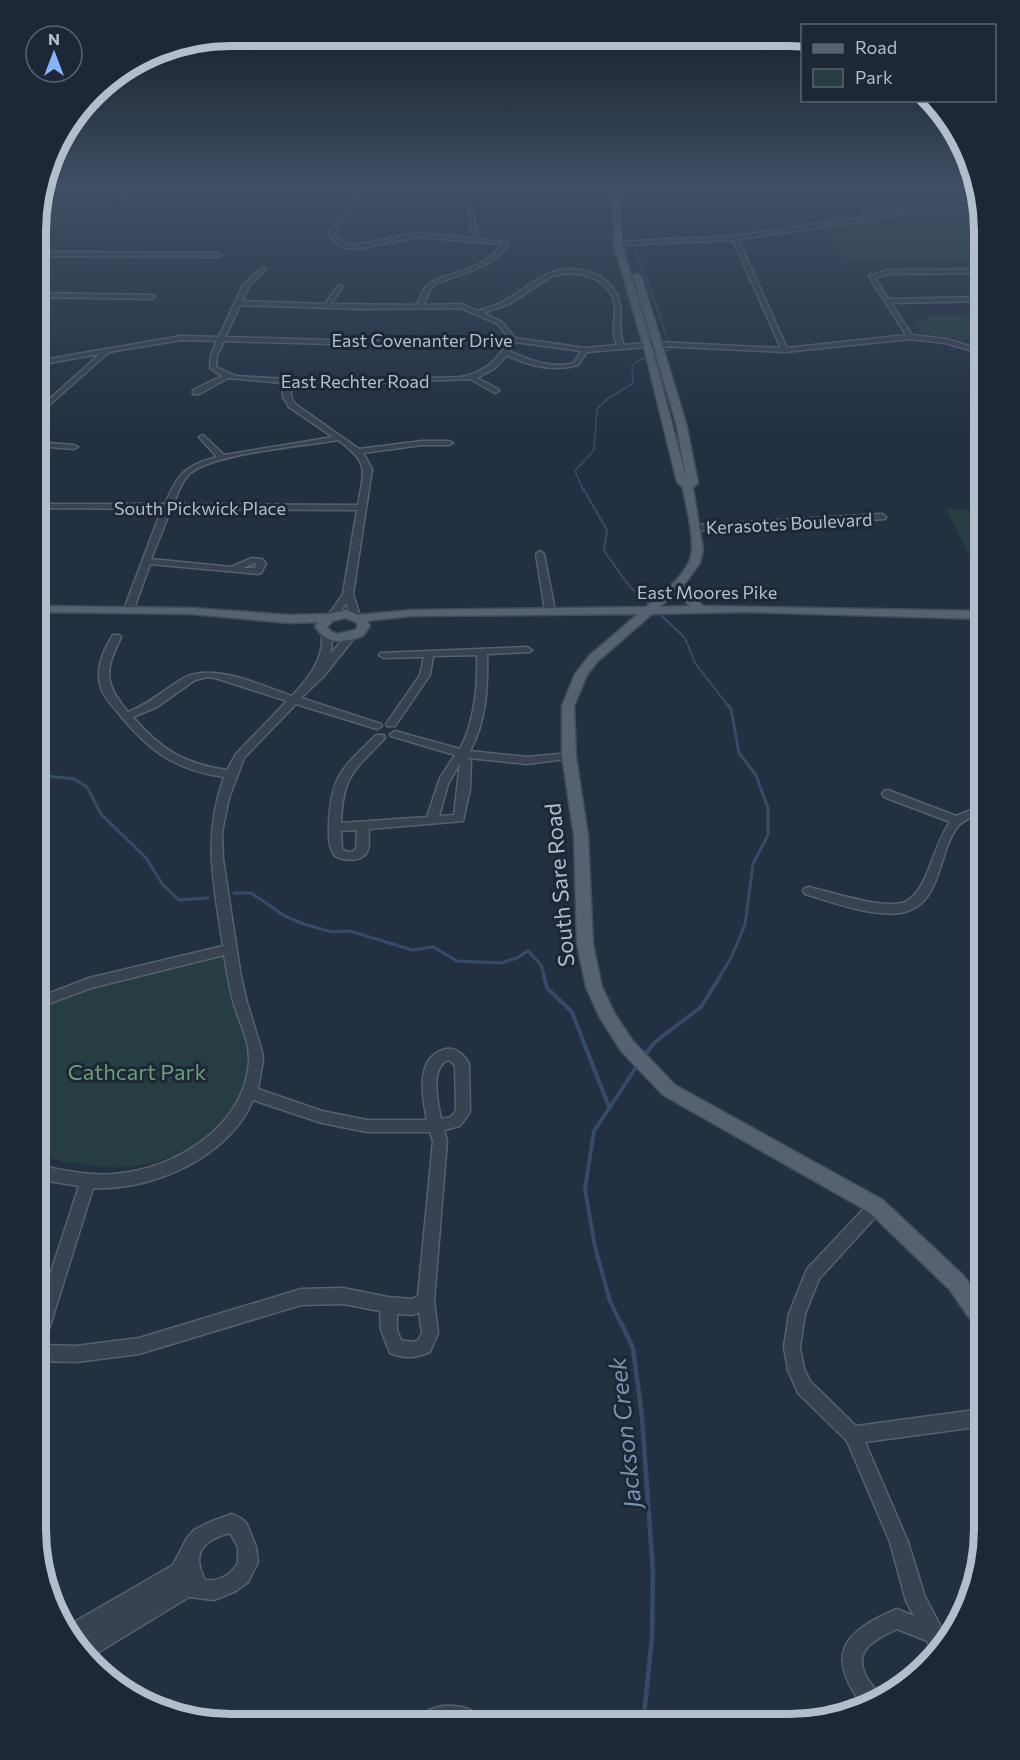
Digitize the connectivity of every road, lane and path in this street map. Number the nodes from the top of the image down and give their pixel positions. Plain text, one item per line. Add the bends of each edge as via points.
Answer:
1 (263, 269) dead end
2 (471, 269) edge
3 (627, 269) edge
4 (632, 269) edge
5 (749, 269) edge
6 (974, 271) edge
7 (339, 287) dead end
8 (47, 295) edge
9 (633, 296) junction
10 (644, 296) junction
11 (152, 297) dead end
12 (974, 299) edge
13 (886, 302) junction
14 (238, 303) junction
15 (327, 306) junction
16 (419, 306) junction
17 (477, 313) junction
18 (222, 338) junction
19 (909, 338) junction
20 (513, 339) junction
21 (621, 346) junction
22 (974, 349) edge
23 (108, 350) junction
24 (585, 350) junction
25 (656, 350) junction
26 (784, 350) junction
27 (506, 352) junction
28 (47, 361) edge
29 (227, 376) junction
30 (471, 377) junction
31 (287, 381) junction
32 (495, 391) dead end
33 (196, 392) dead end
34 (47, 405) edge
35 (668, 423) junction
36 (681, 423) junction
37 (203, 437) dead end
38 (339, 438) junction
39 (449, 443) dead end
40 (47, 445) edge
41 (74, 447) dead end
42 (358, 452) junction
43 (222, 458) junction
44 (687, 487) junction
45 (47, 506) edge
46 (168, 508) junction
47 (363, 508) junction
48 (882, 517) dead end
49 (696, 528) junction
50 (540, 554) dead end
51 (147, 561) junction
52 (234, 569) dead end
53 (676, 586) junction
54 (348, 594) junction
55 (47, 609) edge
56 (129, 609) junction
57 (699, 609) junction
58 (603, 610) junction
59 (646, 610) junction
60 (550, 611) junction
61 (223, 613) junction
62 (974, 615) edge
63 (331, 617) junction
64 (359, 621) junction
65 (616, 627) junction
66 (325, 633) junction
67 (116, 637) dead end
68 (350, 637) junction
69 (527, 650) dead end
70 (482, 651) junction
71 (429, 654) junction
72 (384, 655) dead end
73 (308, 685) junction
74 (294, 700) junction
75 (126, 716) junction
76 (393, 729) junction
77 (379, 731) junction
78 (466, 755) junction
79 (569, 756) junction
80 (230, 774) junction
81 (440, 787) junction
82 (464, 789) junction
83 (888, 794) dead end
84 (974, 812) edge
85 (432, 820) junction
86 (957, 821) junction
87 (336, 826) junction
88 (363, 826) junction
89 (809, 891) dead end
90 (228, 949) junction
91 (47, 996) edge
92 (52, 996) junction
93 (47, 998) edge
94 (251, 1093) junction
95 (47, 1174) edge
96 (88, 1181) junction
97 (876, 1206) junction
98 (426, 1301) junction
99 (388, 1305) junction
100 (973, 1307) edge
101 (47, 1310) edge
102 (47, 1353) edge
103 (973, 1419) edge
104 (853, 1435) junction
105 (189, 1560) junction
106 (198, 1586) junction
107 (138, 1606) junction
108 (79, 1632) edge
109 (938, 1636) edge
110 (937, 1639) edge
111 (89, 1645) edge
112 (867, 1695) edge

1 - 14 street via 248,282
2 - 16 street via 432,284
3 - 9 main road
4 - 10 main road
5 - 26 street
6 - 13 street via 887,272 871,277
7 - 15 street
8 - 11 street
9 - 10 street
9 - 25 main road
10 - 25 main road
12 - 13 street
13 - 19 street
14 - 15 street
14 - 18 street
15 - 16 street
16 - 17 street via 462,306
17 - 20 street via 500,323
17 - 21 street via 510,301 551,275 587,273 605,283 615,295 619,309 614,331
18 - 20 street, East Covenanter Drive via 363,343
18 - 23 street, East Covenanter Drive via 176,338
18 - 29 street via 212,363 214,369
19 - 22 street, East Covenanter Drive via 951,342
19 - 26 street, East Covenanter Drive
20 - 24 street, East Covenanter Drive
20 - 27 street, East Rechter Road
21 - 24 street, East Covenanter Drive
21 - 25 street, East Covenanter Drive
23 - 28 street, East Covenanter Drive
23 - 34 street
24 - 27 street via 576,364 564,367
25 - 26 street, East Covenanter Drive via 674,344
25 - 35 main road
25 - 36 main road
27 - 30 street, East Rechter Road via 494,368
29 - 31 street, East Rechter Road
29 - 33 street
30 - 31 street, East Rechter Road via 350,384
30 - 32 street
31 - 38 street via 286,397 292,405
35 - 36 main road
35 - 44 main road via 682,482
36 - 44 main road via 693,483
37 - 43 street
38 - 42 street
38 - 43 street
39 - 42 street
40 - 41 street
42 - 47 street via 369,472
43 - 46 street via 187,472
44 - 49 main road, South Sare Road
45 - 46 street, South Pickwick Place
46 - 47 street, South Pickwick Place
46 - 51 street
47 - 54 street
48 - 49 street, Kerasotes Boulevard
49 - 53 main road, South Sare Road via 698,550 694,563
50 - 60 street
51 - 52 street
51 - 56 street
53 - 57 main road
53 - 59 main road, South Sare Road
54 - 63 street
54 - 64 street
55 - 56 main road
56 - 61 main road
57 - 59 main road, East Moores Pike
57 - 62 main road, East Moores Pike
58 - 59 main road, East Moores Pike
58 - 60 main road, East Moores Pike
58 - 65 main road
59 - 65 main road, South Sare Road
60 - 64 main road, East Moores Pike via 431,614
61 - 63 main road via 299,619
61 - 66 main road via 305,626
63 - 64 main road via 346,614
63 - 66 main road via 322,624
64 - 68 main road
65 - 79 main road, South Sare Road via 573,690 568,706
66 - 68 main road via 336,638
66 - 73 street via 327,656
67 - 75 street via 105,666 104,684
68 - 73 street via 331,664
69 - 70 street
70 - 71 street
70 - 78 street via 478,716
71 - 72 street
71 - 76 street via 425,675
73 - 74 street
74 - 75 street via 216,675 198,674 156,703
74 - 77 street
74 - 80 street via 240,756
75 - 80 street via 142,737 165,756 209,772
76 - 77 street
76 - 78 street via 438,749
77 - 87 street via 339,787
78 - 79 street via 554,760
78 - 81 street via 455,762
78 - 82 street
79 - 97 main road, South Sare Road via 581,836 589,967 600,1003 627,1046 669,1090
80 - 90 street via 216,842
81 - 82 street
81 - 85 street
82 - 85 street via 459,818
83 - 86 street
84 - 86 street
85 - 88 street
86 - 89 street via 926,888 916,901 902,908 883,908
87 - 88 street
87 - 88 street via 336,850 349,856 362,850
90 - 92 street via 127,972
90 - 94 street via 256,1058
91 - 92 street
92 - 93 street
94 - 96 street via 220,1136 193,1154 155,1173
94 - 98 street via 322,1117 367,1126 436,1126 439,1166
95 - 96 street
96 - 101 street
97 - 100 main road, South Sare Road via 956,1282
97 - 104 street via 813,1274 797,1314 792,1347 804,1387
98 - 99 street via 413,1307
98 - 99 street via 430,1333 424,1346 412,1350 396,1347 389,1330
99 - 102 street via 343,1296 300,1297 139,1346 76,1354
103 - 104 street
104 - 109 street via 899,1542 916,1601
105 - 106 street
105 - 106 street via 201,1538 223,1525 232,1523 240,1527 249,1552 244,1574 221,1588
105 - 107 street
106 - 107 street
107 - 108 street
107 - 111 street
110 - 112 street via 897,1620 862,1638 851,1653 851,1668

